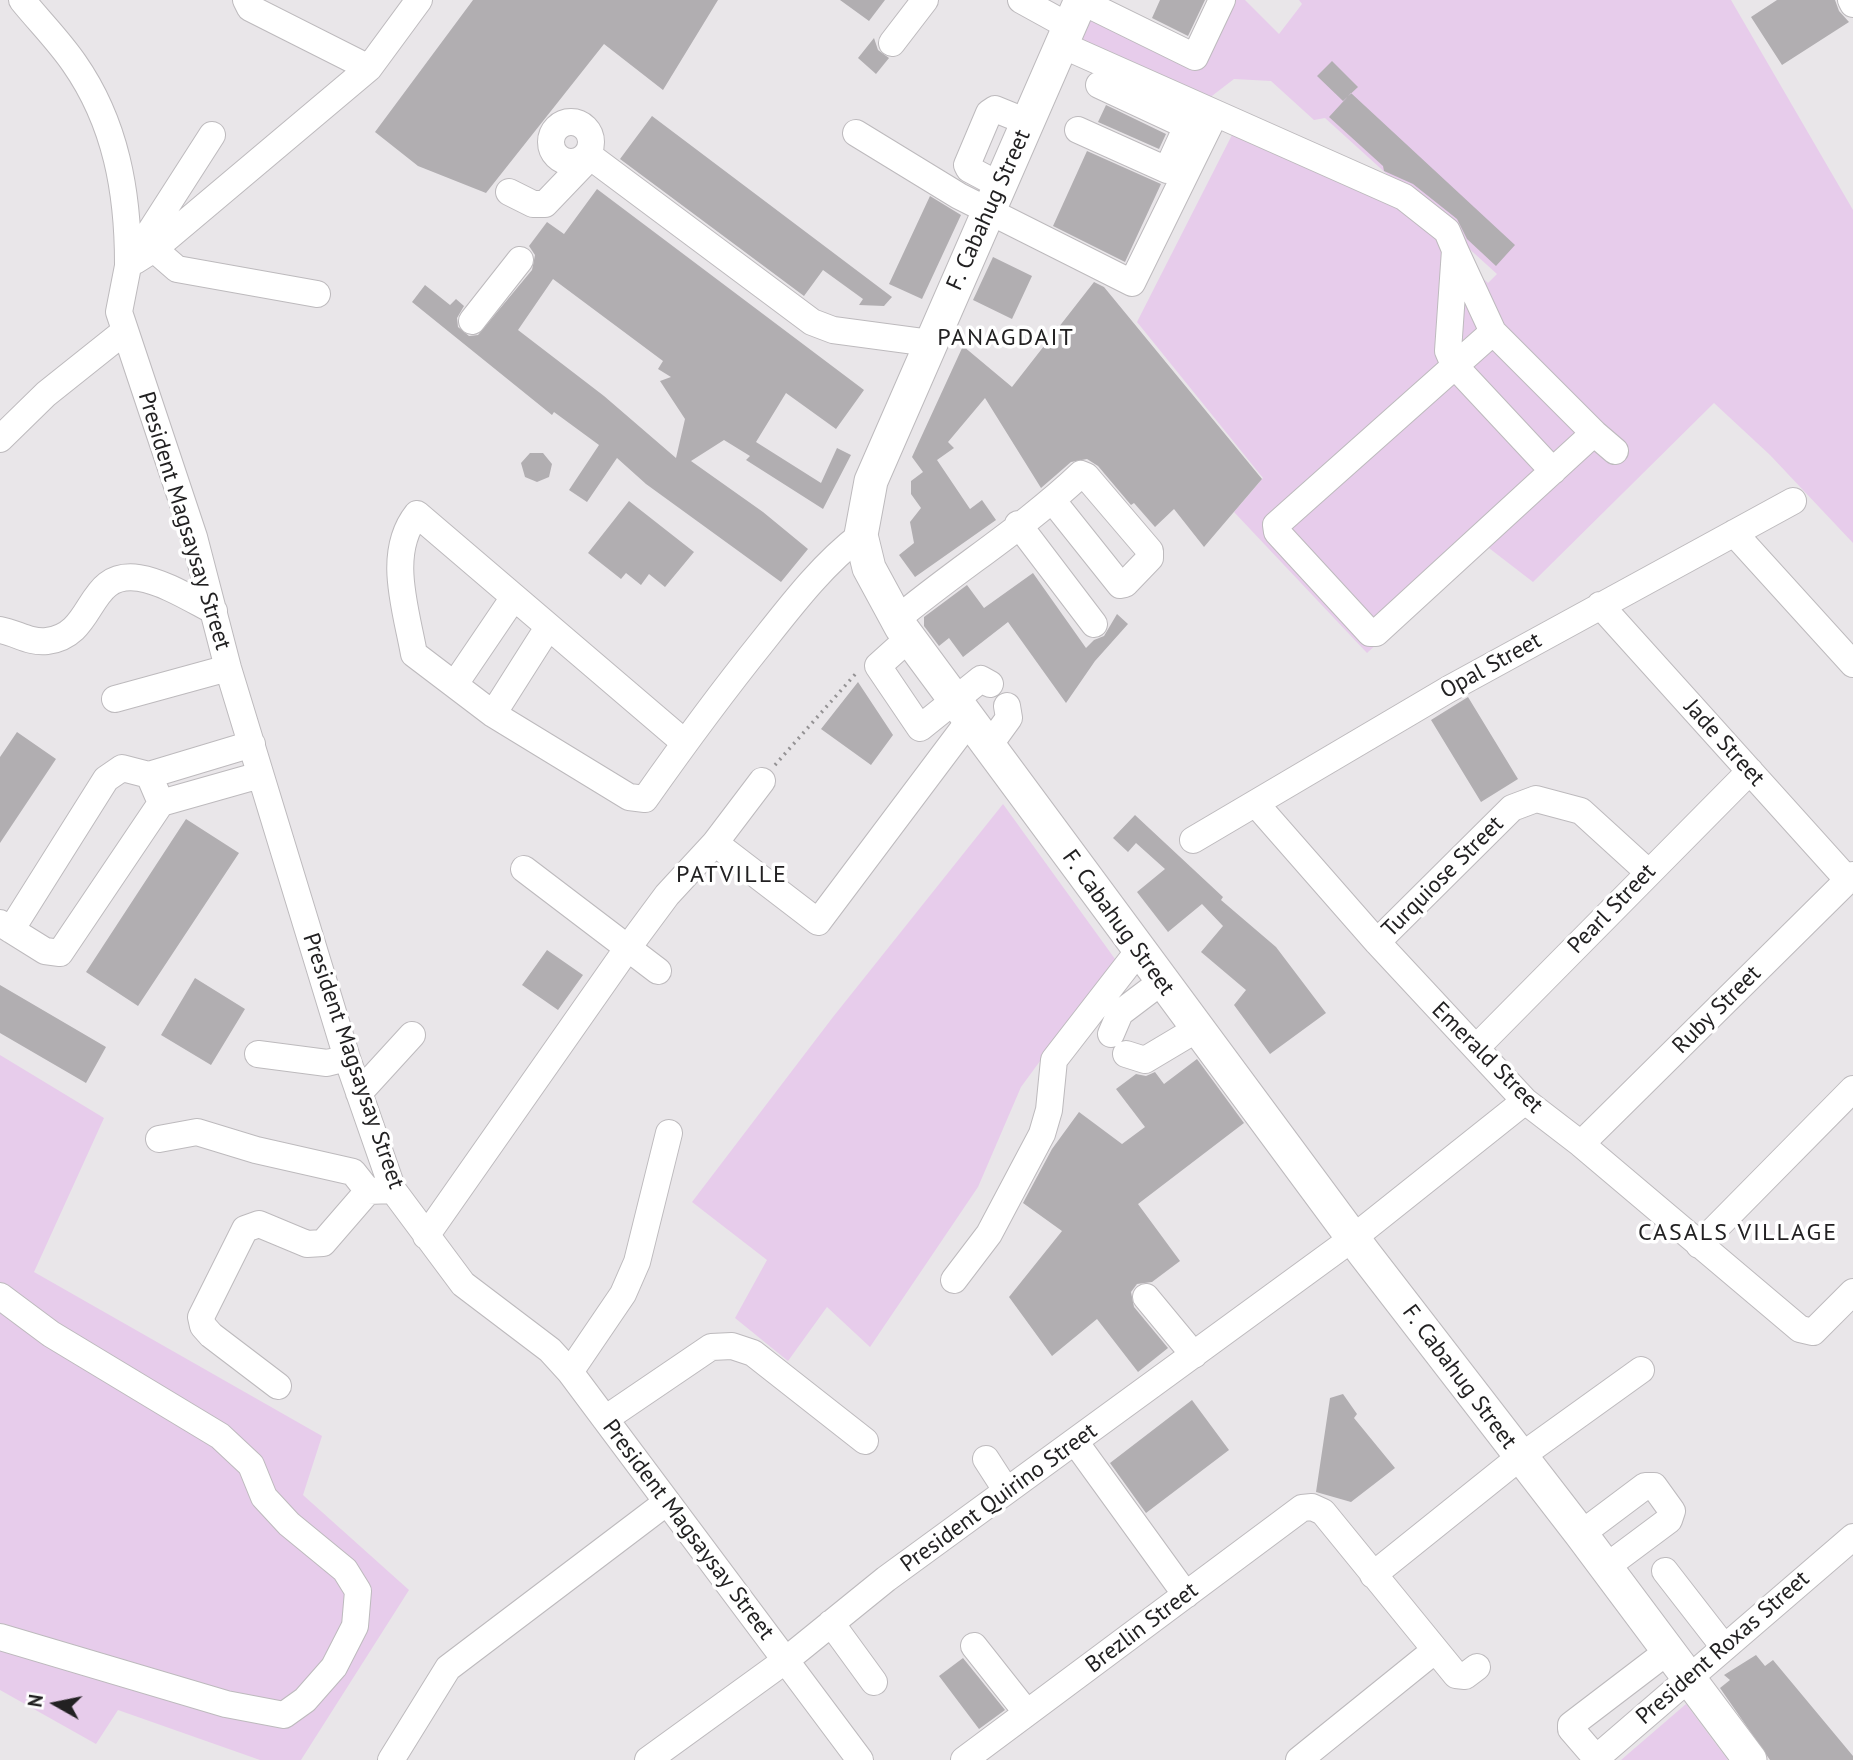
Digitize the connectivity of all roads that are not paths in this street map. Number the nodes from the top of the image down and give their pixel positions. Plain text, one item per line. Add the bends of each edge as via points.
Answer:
1 (22, 0) edge
2 (246, 0) edge
3 (419, 0) edge
4 (925, 0) edge
5 (1021, 0) edge
6 (1222, 0) edge
7 (1127, 10) edge
8 (1073, 18) edge
9 (892, 43) dead end
10 (369, 68) junction
11 (1099, 85) dead end
12 (1215, 114) junction
13 (1078, 130) dead end
14 (856, 133) dead end
15 (212, 135) dead end
16 (509, 192) dead end
17 (993, 198) junction
18 (154, 249) junction
19 (1455, 250) junction
20 (520, 260) dead end
21 (128, 266) junction
22 (317, 294) dead end
23 (472, 321) dead end
24 (125, 331) junction
25 (1493, 332) junction
26 (930, 343) junction
27 (1454, 365) junction
28 (1594, 433) junction
29 (0, 439) edge
30 (1615, 451) dead end
31 (1553, 471) junction
32 (1053, 501) dead end
33 (1793, 501) dead end
34 (1018, 524) junction
35 (1734, 533) junction
36 (861, 535) junction
37 (514, 597) junction
38 (1600, 606) junction
39 (214, 611) junction
40 (1094, 624) dead end
41 (547, 629) junction
42 (903, 629) junction
43 (0, 630) edge
44 (1853, 664) edge
45 (228, 668) junction
46 (454, 684) junction
47 (990, 684) dead end
48 (115, 699) dead end
49 (1007, 706) dead end
50 (493, 713) junction
51 (970, 723) junction
52 (685, 743) junction
53 (252, 744) junction
54 (1750, 771) junction
55 (149, 775) junction
56 (260, 775) junction
57 (762, 781) road end
58 (161, 803) junction
59 (1256, 804) junction
60 (1194, 840) dead end
61 (716, 843) junction
62 (524, 869) dead end
63 (1648, 872) junction
64 (1851, 878) edge
65 (5, 926) edge
66 (1377, 942) junction
67 (627, 949) junction
68 (1140, 949) junction
69 (658, 971) dead end
70 (1161, 982) junction
71 (1197, 1030) junction
72 (412, 1035) dead end
73 (1476, 1048) junction
74 (258, 1054) dead end
75 (348, 1058) junction
76 (1853, 1089) edge
77 (359, 1093) junction
78 (1525, 1101) junction
79 (668, 1133) dead end
80 (159, 1139) dead end
81 (1581, 1144) junction
82 (381, 1191) junction
83 (426, 1236) junction
84 (1353, 1238) junction
85 (1699, 1245) junction
86 (954, 1280) dead end
87 (1853, 1292) edge
88 (0, 1296) edge
89 (1146, 1297) dead end
90 (1194, 1356) junction
91 (1641, 1370) dead end
92 (570, 1372) junction
93 (278, 1386) dead end
94 (606, 1419) junction
95 (865, 1441) dead end
96 (1076, 1443) junction
97 (1520, 1457) junction
98 (986, 1459) dead end
99 (1006, 1490) junction
100 (667, 1502) junction
101 (1581, 1534) junction
102 (1853, 1536) edge
103 (1606, 1567) junction
104 (1664, 1571) dead end
105 (1373, 1575) junction
106 (1186, 1595) junction
107 (831, 1623) junction
108 (0, 1636) edge
109 (974, 1646) dead end
110 (1724, 1647) junction
111 (1434, 1651) junction
112 (1668, 1651) junction
113 (786, 1660) junction
114 (1477, 1667) dead end
115 (1688, 1678) junction
116 (874, 1682) dead end
117 (1027, 1713) junction
118 (1303, 1759) edge
119 (1595, 1759) edge
120 (391, 1760) edge
121 (648, 1760) edge
122 (860, 1760) edge
123 (964, 1760) edge
124 (1750, 1760) edge

1 - 21 street via 73,61 108,125 128,211
2 - 10 street via 250,8
3 - 10 street
4 - 9 street
5 - 8 street
6 - 7 street via 1195,57
7 - 8 street
8 - 12 street
8 - 17 main road, F. Cabahug Street
10 - 18 street
11 - 13 street via 1187,126 1167,170
12 - 17 street via 1132,283
12 - 19 street via 1404,197 1447,231
14 - 17 street
15 - 21 street
16 - 26 street via 533,204 545,204 589,155 812,322 833,330
17 - 26 main road, F. Cabahug Street
18 - 21 street
18 - 22 street via 177,269
19 - 25 street
19 - 27 street via 1448,351
20 - 23 street
21 - 24 street, President Magsaysay Street via 119,312
24 - 29 street via 46,394
24 - 39 street, President Magsaysay Street
25 - 27 street
25 - 28 street
26 - 36 main road, F. Cabahug Street via 871,481
27 - 31 street
27 - 31 street via 1276,525 1277,533 1366,629 1376,633
28 - 30 street
28 - 31 street
32 - 34 street
33 - 35 street, Opal Street
34 - 40 street
34 - 42 street
35 - 38 street, Opal Street
35 - 44 street
36 - 42 main road, F. Cabahug Street via 869,568
36 - 52 street via 838,553 783,616
37 - 41 street
37 - 46 street
37 - 46 street via 417,514 406,528 399,571 414,654
38 - 54 street, Jade Street
38 - 59 street, Opal Street
39 - 43 street via 139,578 122,578 99,590 71,633 49,641 30,641
39 - 45 street, President Magsaysay Street
41 - 50 street
41 - 52 street
42 - 51 main road, F. Cabahug Street
42 - 51 street via 878,666 920,728
45 - 48 street
45 - 53 street, President Magsaysay Street
46 - 50 street
47 - 51 street via 981,679
49 - 51 street via 1009,718
50 - 52 street via 629,797 645,799
51 - 61 street via 818,922
51 - 68 main road, F. Cabahug Street
53 - 55 street
53 - 56 street, President Magsaysay Street
54 - 63 street, Pearl Street
54 - 64 street, Jade Street
55 - 58 street
55 - 65 street via 122,768 106,779
56 - 58 street
56 - 75 street, President Magsaysay Street
57 - 61 street
58 - 65 street via 65,950 45,951
59 - 60 street, Opal Street
59 - 66 street, Emerald Street
61 - 67 street via 667,895
62 - 67 street
63 - 66 street, Turquiose Street via 1581,811 1536,799 1512,808
63 - 73 street, Pearl Street
64 - 81 street, Ruby Street
66 - 73 street, Emerald Street
67 - 69 street
67 - 83 street
68 - 70 main road, F. Cabahug Street
68 - 86 street via 1054,1060 1042,1134 989,1234
70 - 71 main road, F. Cabahug Street
70 - 71 street via 1120,1013 1118,1044 1146,1060
71 - 84 main road, F. Cabahug Street
72 - 77 street
73 - 78 street, Emerald Street
74 - 75 street via 327,1063
75 - 77 street, President Magsaysay Street
76 - 85 street
77 - 82 street, President Magsaysay Street
78 - 81 street, Emerald Street
78 - 84 street, President Quirino Street
79 - 92 street via 637,1262 623,1294
80 - 82 street via 197,1132 353,1172
81 - 85 street, Emerald Street
82 - 83 street, President Magsaysay Street
82 - 93 street via 323,1244 307,1244 259,1224 245,1229 203,1310 203,1326
83 - 92 street, President Magsaysay Street via 463,1284 550,1350
84 - 90 street, President Quirino Street
84 - 97 main road, F. Cabahug Street
85 - 87 street, Emerald Street via 1800,1329 1813,1332
88 - 108 street via 51,1334 219,1436 251,1465 264,1497 345,1570 358,1591 355,1626 334,1667 305,1700 284,1715 226,1703
89 - 90 street
90 - 96 street, President Quirino Street
91 - 97 street
92 - 94 street, President Magsaysay Street
94 - 95 street via 711,1347 732,1346 753,1353
94 - 100 street, President Magsaysay Street
96 - 99 street, President Quirino Street
96 - 106 street
97 - 101 main road, F. Cabahug Street
97 - 105 street
98 - 99 street
99 - 107 street, President Quirino Street
100 - 113 street, President Magsaysay Street
100 - 120 street via 448,1668
101 - 103 main road, F. Cabahug Street
101 - 103 street via 1645,1486 1654,1486 1672,1511 1669,1520
102 - 110 street, President Roxas Street
103 - 112 main road, F. Cabahug Street
104 - 110 street
105 - 106 street, Brezlin Street via 1322,1512 1302,1508
105 - 111 street
106 - 117 street, Brezlin Street
107 - 113 street, President Quirino Street
107 - 116 street
109 - 117 street
110 - 115 street, President Roxas Street
111 - 114 street via 1456,1675 1465,1676
111 - 118 street
112 - 115 main road, F. Cabahug Street
112 - 119 street via 1571,1725
113 - 121 street, President Quirino Street
113 - 122 street, President Magsaysay Street
115 - 119 street, President Roxas Street
115 - 124 main road, F. Cabahug Street
117 - 123 street, Brezlin Street

